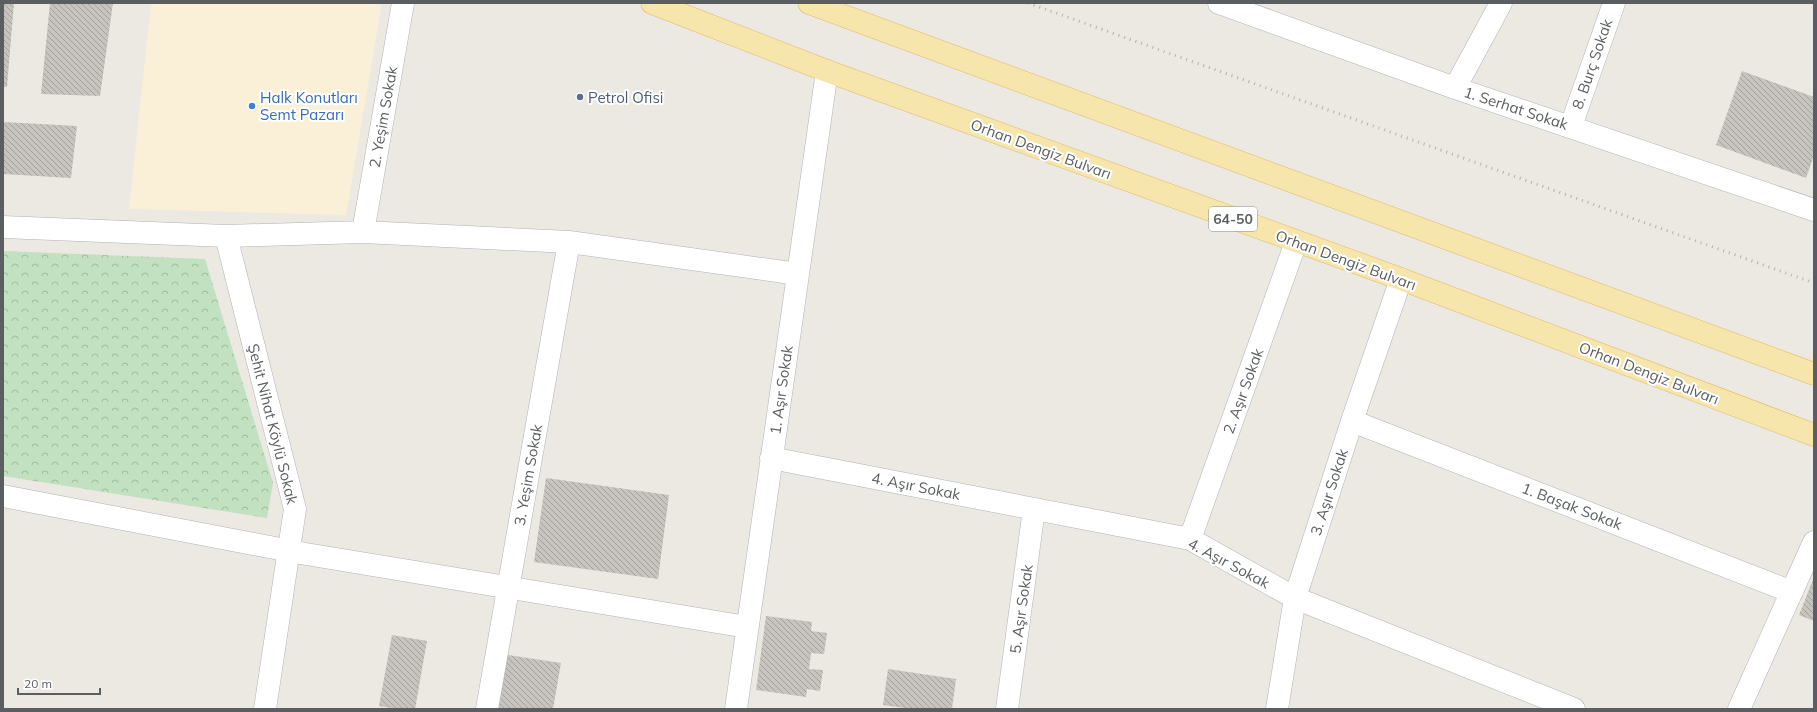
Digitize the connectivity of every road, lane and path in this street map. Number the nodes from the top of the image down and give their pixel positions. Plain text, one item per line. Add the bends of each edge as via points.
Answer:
1 (403, 3) edge
2 (652, 3) edge
3 (809, 3) edge
4 (1219, 3) edge
5 (1501, 3) edge
6 (1614, 3) edge
7 (844, 9) edge
8 (827, 71) junction
9 (1455, 88) junction
10 (1571, 126) junction
11 (1814, 210) edge
12 (3, 227) edge
13 (363, 232) junction
14 (226, 236) junction
15 (569, 242) junction
16 (1296, 242) junction
17 (798, 274) junction
18 (1401, 279) junction
19 (1814, 374) edge
20 (1352, 421) junction
21 (1814, 435) edge
22 (772, 458) junction
23 (3, 496) edge
24 (1034, 509) junction
25 (1190, 539) junction
26 (1814, 542) edge
27 (289, 550) junction
28 (508, 588) junction
29 (1792, 592) junction
30 (1295, 598) junction
31 (747, 627) junction
32 (265, 709) edge
33 (487, 709) edge
34 (736, 709) edge
35 (1007, 709) edge
36 (1277, 709) edge
37 (1574, 709) edge
38 (1739, 709) edge

1 - 13 street, 2. Yeşim Sokak
2 - 8 main road, Orhan Dengiz Bulvarı / 64-50
3 - 7 main road
4 - 9 street, 1. Serhat Sokak
5 - 9 street
6 - 10 street, 8. Burç Sokak
7 - 19 main road
8 - 16 main road, Orhan Dengiz Bulvarı / 64-50
8 - 17 street, 1. Aşır Sokak
9 - 10 street, 1. Serhat Sokak
10 - 11 street, 1. Serhat Sokak
12 - 14 street
13 - 14 street
13 - 15 street
14 - 27 street, Şehit Nihat Köylü Sokak via 295,509
15 - 17 street
15 - 28 street, 3. Yeşim Sokak
16 - 18 main road, Orhan Dengiz Bulvarı / 64-50
16 - 25 street, 2. Aşır Sokak
17 - 22 street, 1. Aşır Sokak
18 - 20 street, 3. Aşır Sokak
18 - 21 main road, Orhan Dengiz Bulvarı / 64-50
20 - 29 street, 1. Başak Sokak
20 - 30 street, 3. Aşır Sokak
22 - 24 street, 4. Aşır Sokak
22 - 31 street, 1. Aşır Sokak
23 - 27 street
24 - 25 street, 4. Aşır Sokak
24 - 35 street, 5. Aşır Sokak
25 - 30 street, 4. Aşır Sokak
26 - 29 street
27 - 28 street
27 - 32 street, Şehit Nihat Köylü Sokak
28 - 31 street
28 - 33 street, 3. Yeşim Sokak
29 - 38 street
30 - 36 street, 3. Aşır Sokak
30 - 37 street, 4. Aşır Sokak
31 - 34 street, 1. Aşır Sokak

